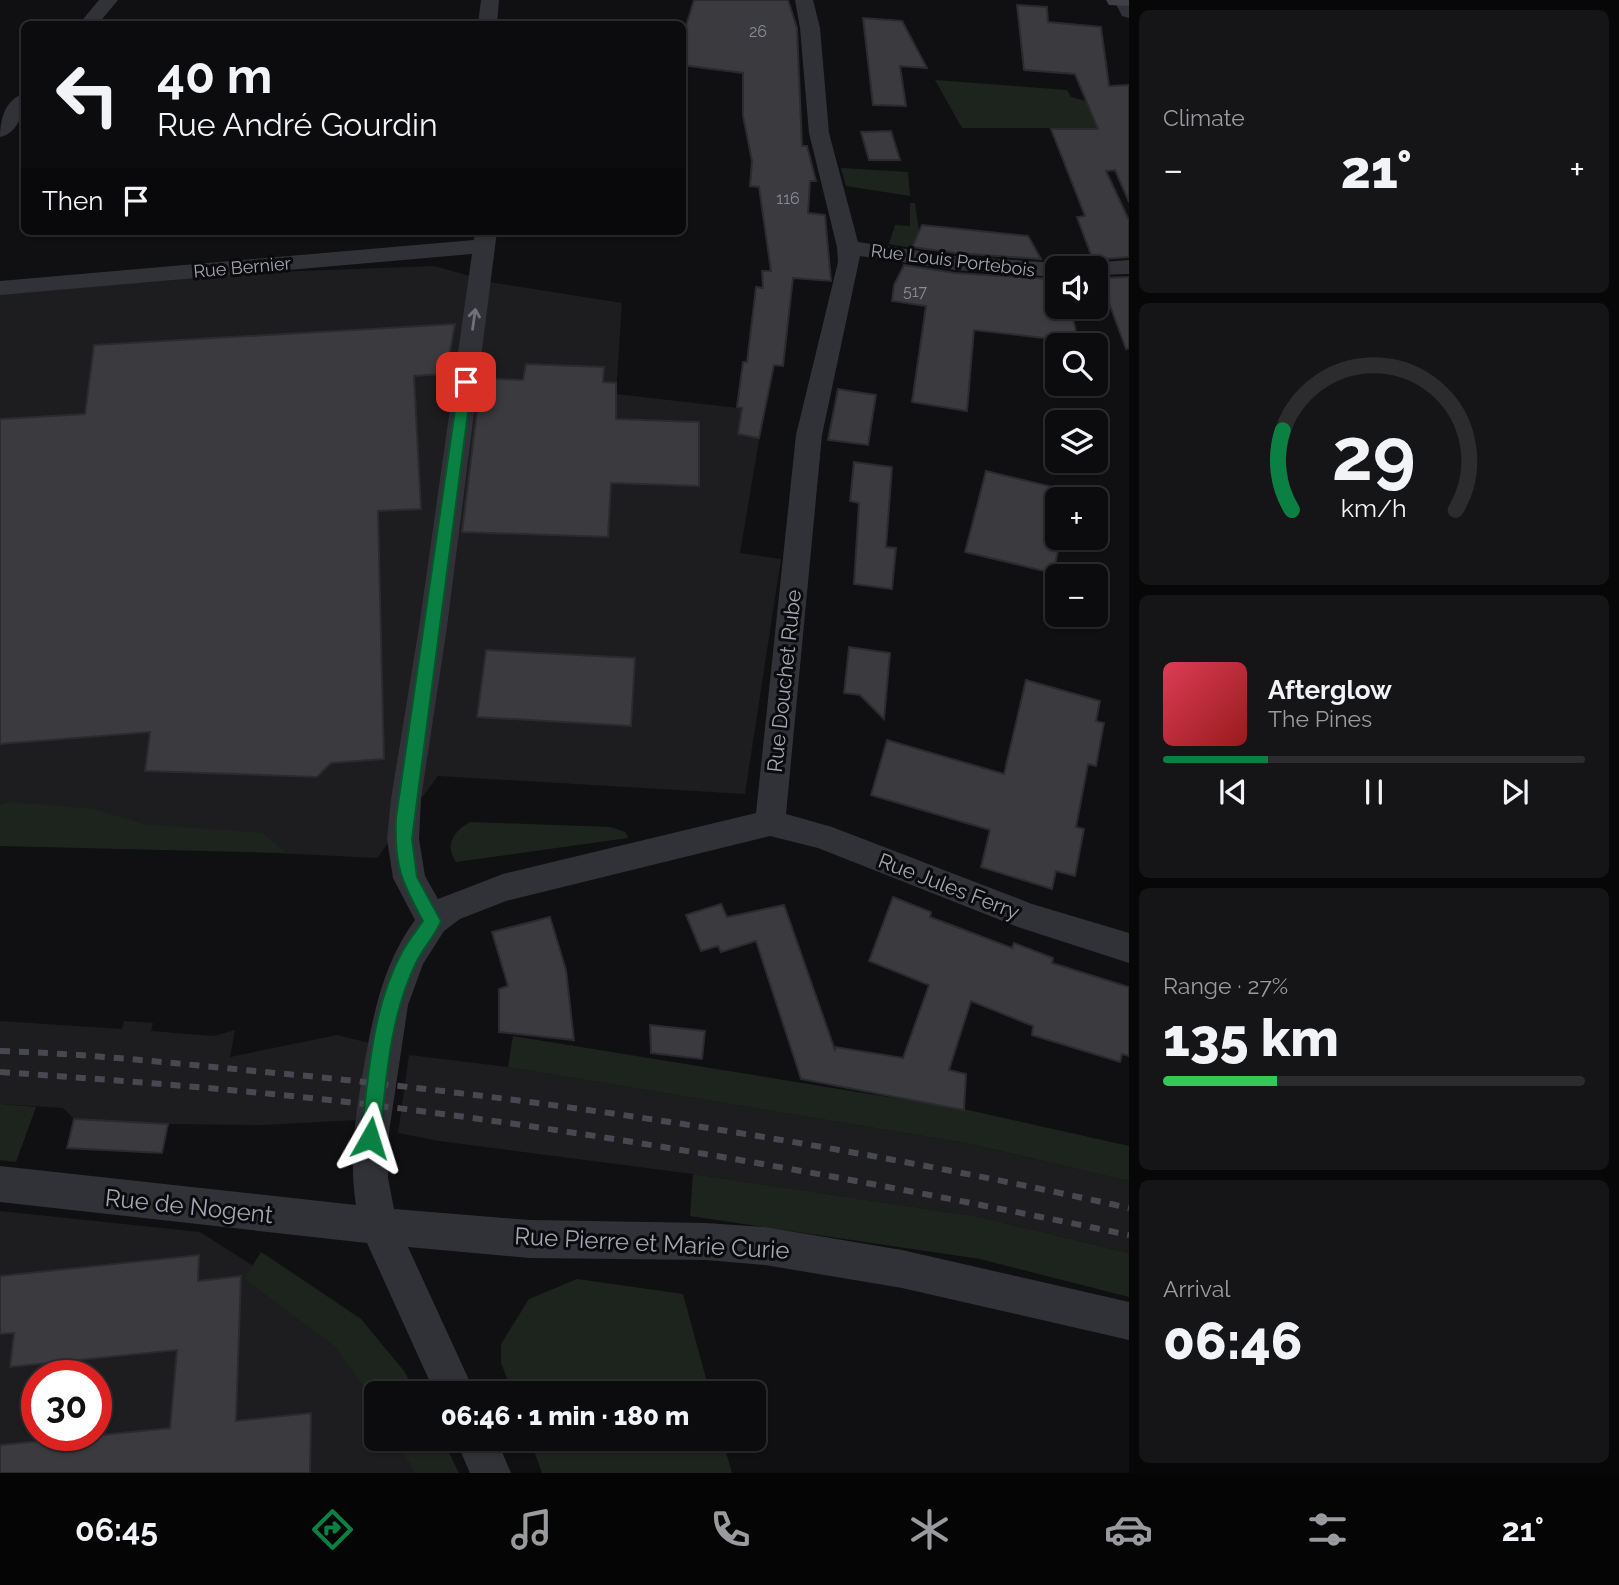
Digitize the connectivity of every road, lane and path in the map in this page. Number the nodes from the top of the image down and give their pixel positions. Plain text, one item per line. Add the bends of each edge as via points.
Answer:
1 (109, 0) edge
2 (490, 0) edge
3 (804, 0) edge
4 (1118, 0) edge
5 (1124, 1) edge
6 (1129, 1) edge
7 (1129, 12) edge
8 (91, 21) edge
9 (488, 21) edge
10 (21, 104) edge
11 (0, 131) edge
12 (485, 238) edge
13 (848, 247) junction
14 (1129, 267) edge
15 (1108, 268) edge
16 (1045, 269) edge
17 (0, 288) edge
18 (770, 823) junction
19 (433, 921) junction
20 (1129, 948) edge
21 (0, 1184) edge
22 (378, 1225) junction
23 (1129, 1321) edge
24 (450, 1381) edge
25 (481, 1451) edge
26 (491, 1473) edge

1 - 8 street
2 - 9 street
3 - 13 street, Rue Douchet Rube via 819,133
4 - 5 main road
5 - 6 street
5 - 7 street
10 - 11 street
12 - 17 street, Rue Bernier
19 -> 12 street via 409,878 403,839 406,799
13 - 16 street, Rue Louis Portebois via 955,264
13 - 18 street, Rue Douchet Rube via 848,271 809,435
14 - 15 street
18 - 19 street via 503,888 469,899
18 - 20 street, Rue Jules Ferry via 821,836 1029,917
19 - 22 street via 408,958 391,1005 374,1105 370,1178
21 - 22 street, Rue de Nogent
22 - 23 street, Rue Pierre et Marie Curie via 568,1241 762,1245 838,1257
22 - 24 street
25 - 26 street

